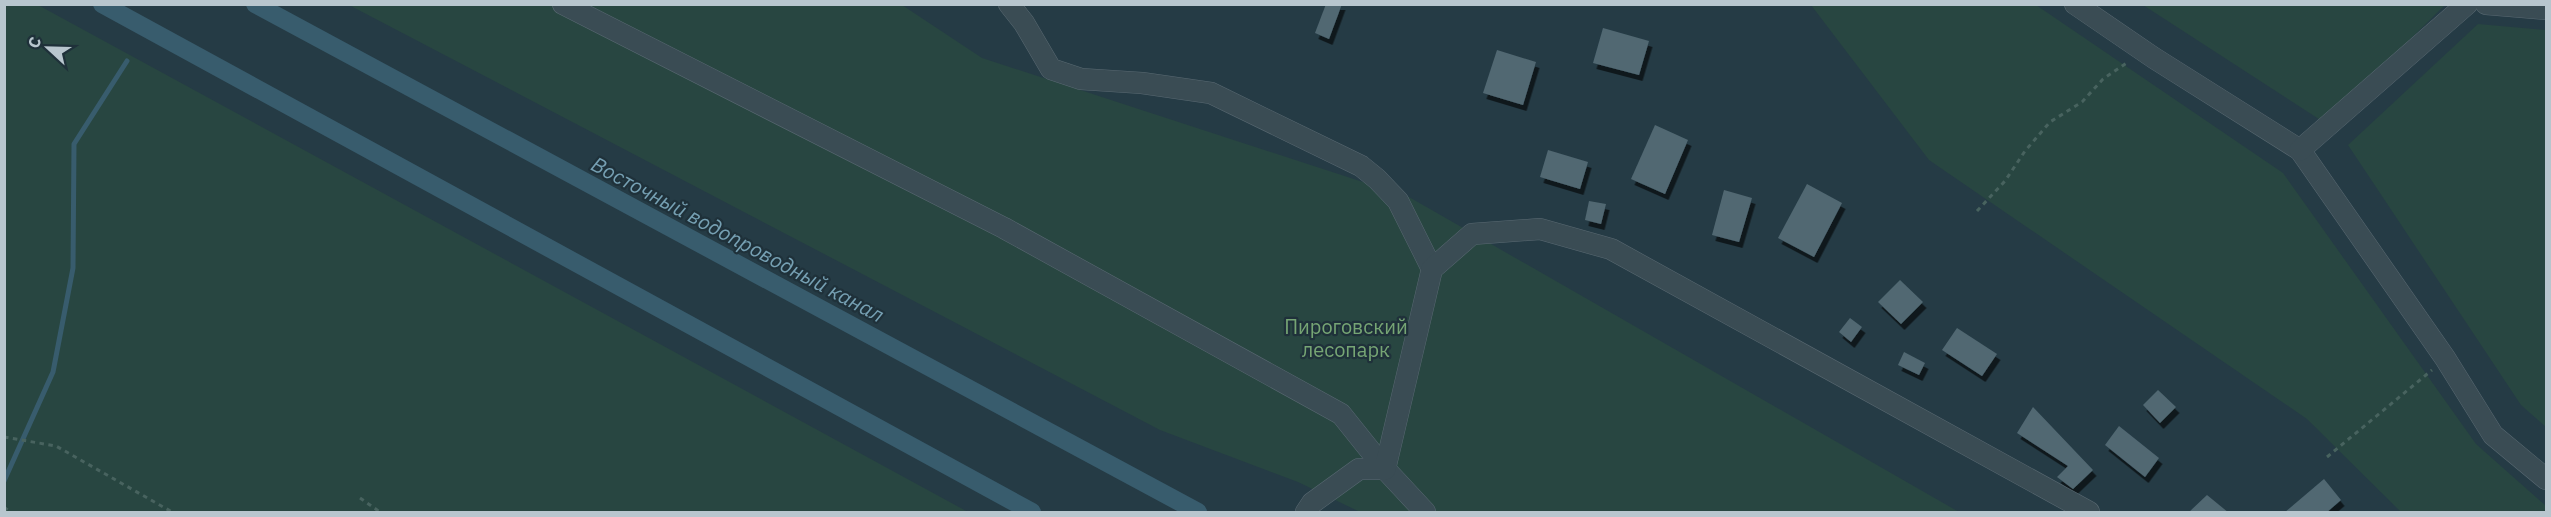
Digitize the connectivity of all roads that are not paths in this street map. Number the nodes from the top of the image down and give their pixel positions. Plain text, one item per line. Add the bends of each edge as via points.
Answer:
1 (563, 4) edge
2 (1009, 4) edge
3 (2075, 4) edge
4 (2467, 4) edge
5 (2486, 4) edge
6 (2547, 9) edge
7 (2300, 150) junction
8 (1432, 269) junction
9 (1385, 469) junction
10 (2547, 479) edge
11 (1306, 513) edge
12 (1425, 513) edge
13 (2089, 513) edge

1 - 9 street via 1004,228 1341,414
2 - 8 street via 1051,69 1081,79 1211,93 1361,166 1398,201
3 - 7 street
4 - 7 street
5 - 6 street
7 - 10 street via 2445,358 2493,435
8 - 9 street
8 - 13 street via 1472,234 1540,230 1611,249
9 - 11 street via 1359,469 1312,503
9 - 12 street

